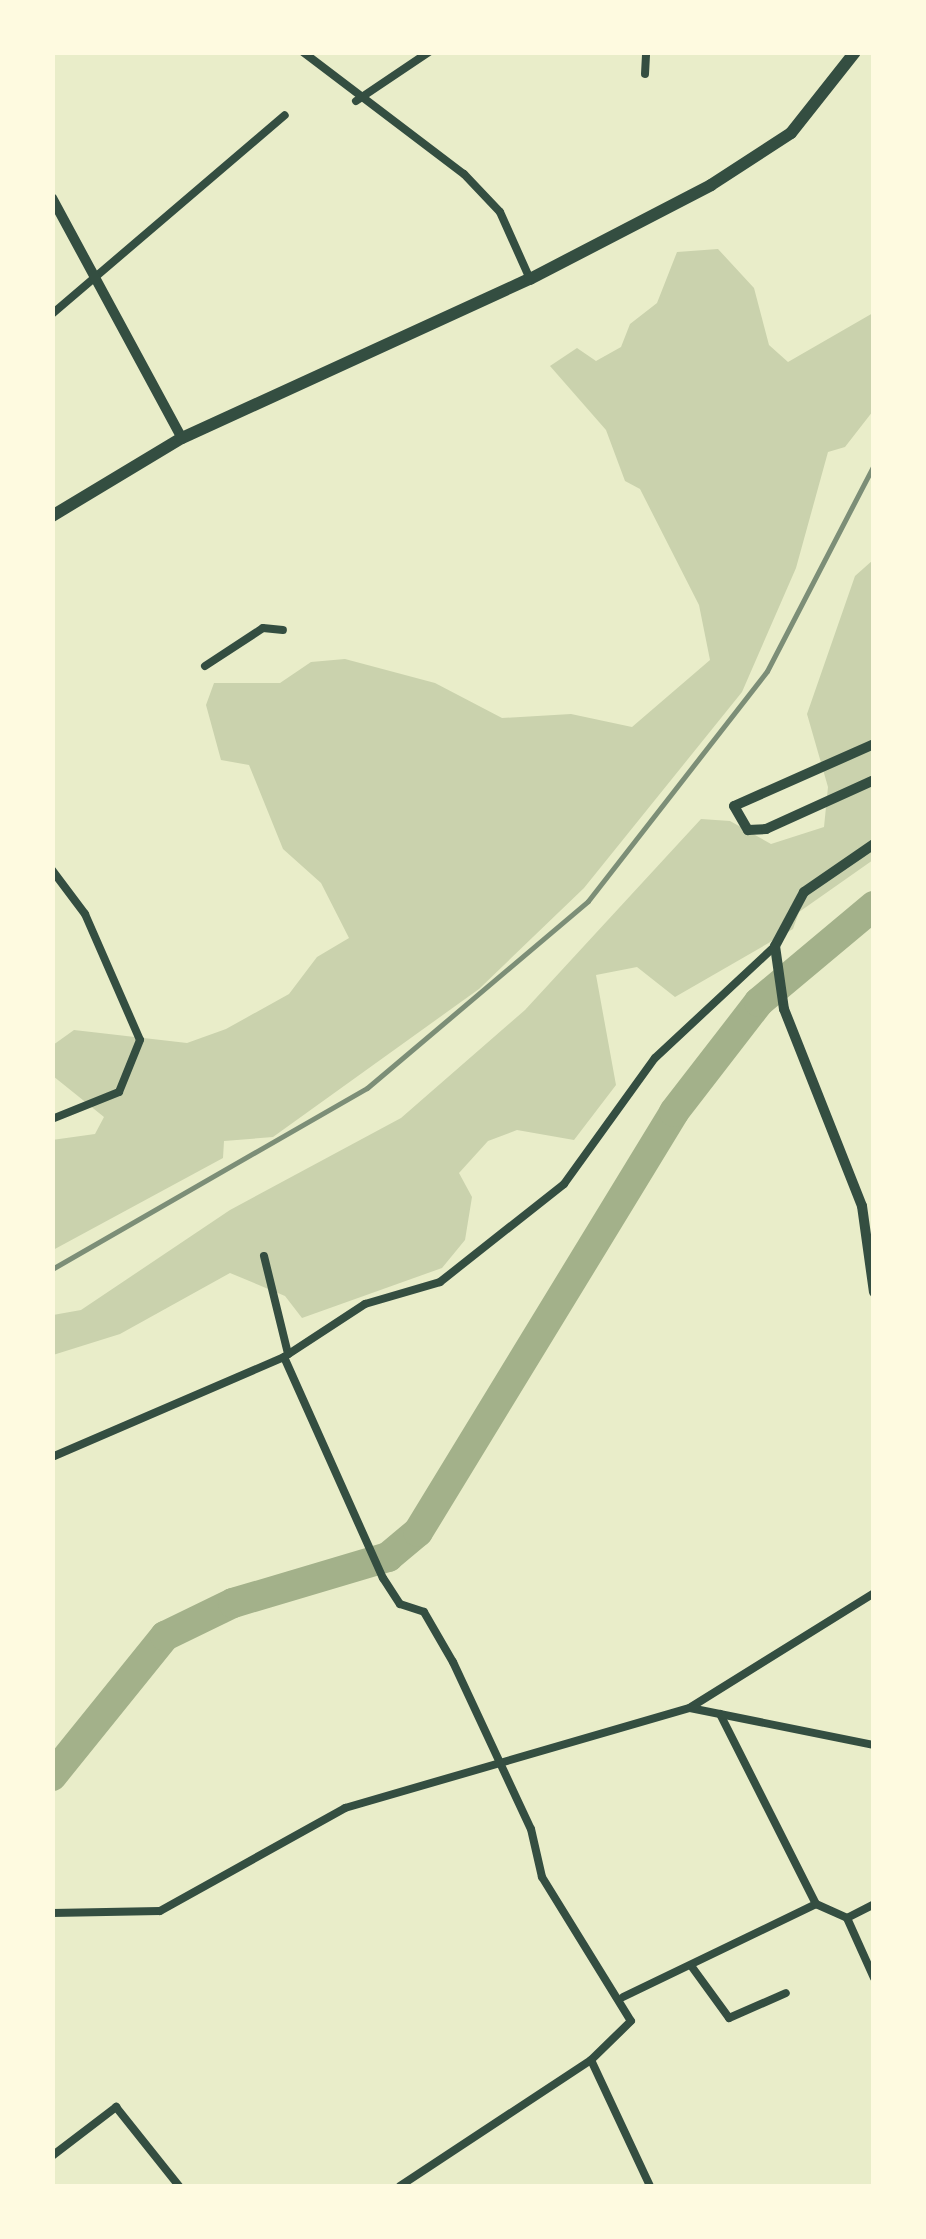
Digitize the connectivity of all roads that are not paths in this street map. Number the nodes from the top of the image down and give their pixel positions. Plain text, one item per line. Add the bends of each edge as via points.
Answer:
1 (303, 52) edge
2 (429, 52) edge
3 (646, 52) edge
4 (855, 52) edge
5 (645, 74) dead end
6 (356, 101) junction
7 (285, 115) dead end
8 (52, 198) edge
9 (530, 279) junction
10 (96, 284) junction
11 (52, 314) edge
12 (182, 438) junction
13 (52, 516) edge
14 (283, 630) dead end
15 (206, 666) dead end
16 (874, 744) edge
17 (874, 780) edge
18 (874, 844) edge
19 (52, 870) edge
20 (775, 946) junction
21 (52, 1119) edge
22 (264, 1256) dead end
23 (874, 1292) edge
24 (286, 1356) junction
25 (52, 1457) edge
26 (874, 1593) edge
27 (690, 1708) junction
28 (720, 1714) junction
29 (874, 1745) edge
30 (498, 1758) junction
31 (816, 1904) junction
32 (874, 1904) edge
33 (54, 1911) edge
34 (847, 1918) junction
35 (692, 1967) junction
36 (874, 1978) edge
37 (786, 1992) dead end
38 (623, 1997) junction
39 (591, 2060) junction
40 (52, 2156) edge
41 (178, 2186) edge
42 (400, 2186) edge
43 (650, 2186) edge

1 - 6 street
2 - 6 street
3 - 5 street
4 - 9 main road via 814,109 767,152
6 - 9 street via 464,174 500,212
7 - 10 street
8 - 10 street
9 - 12 main road
10 - 11 street
10 - 12 street
12 - 13 main road
14 - 15 street via 263,628
16 - 17 street via 734,806 748,830 766,828
18 - 20 street via 804,892
19 - 21 street via 85,914 140,1040 119,1092
20 - 23 street via 782,996 862,1206
20 - 24 street via 655,1058 539,1206 440,1282 365,1304
22 - 24 street
24 - 25 street
24 - 30 street via 383,1578 400,1604 424,1612
26 - 27 street
27 - 28 street
27 - 30 street
28 - 29 street
28 - 31 street
30 - 33 street via 345,1808 160,1911
30 - 38 street via 542,1878
31 - 34 street
31 - 35 street
32 - 34 street
34 - 36 street
35 - 37 street via 728,2018
35 - 38 street
38 - 39 street via 631,2021
39 - 42 street
39 - 43 street
40 - 41 street via 116,2108

